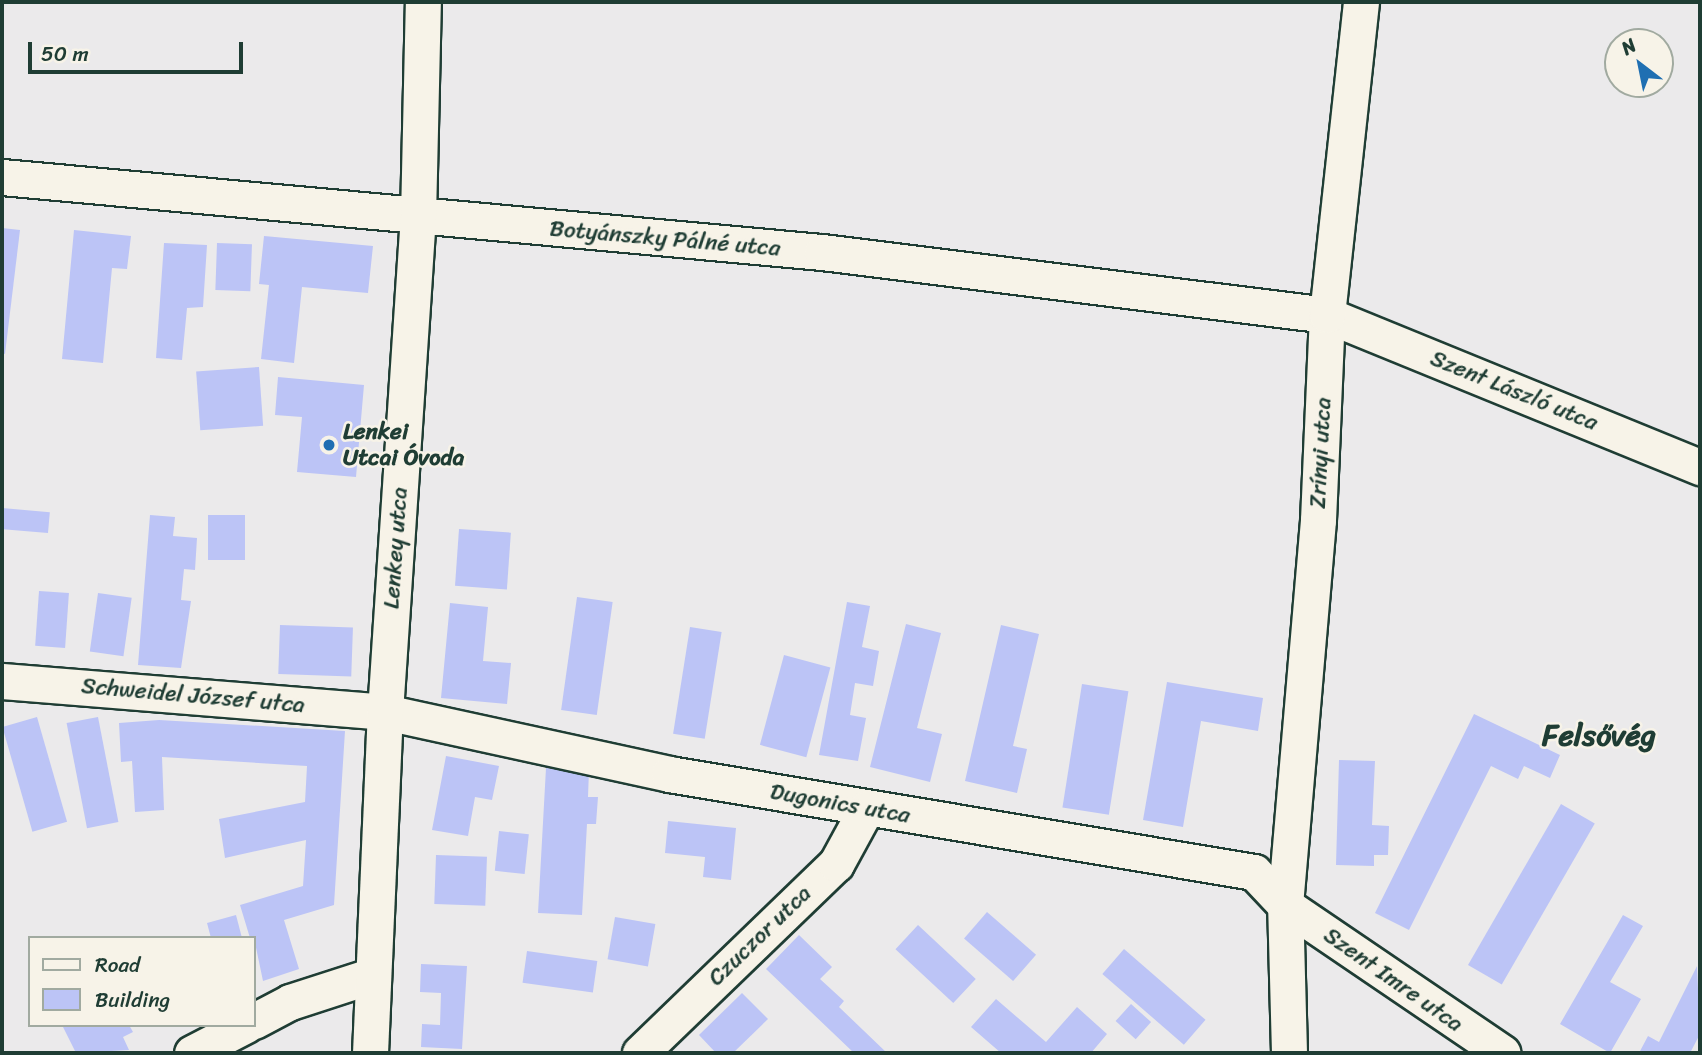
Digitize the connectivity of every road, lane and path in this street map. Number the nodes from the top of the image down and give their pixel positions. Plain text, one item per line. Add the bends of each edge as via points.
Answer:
1 (423, 2) edge
2 (1361, 2) edge
3 (2, 177) edge
4 (418, 217) junction
5 (1328, 315) junction
6 (1700, 467) edge
7 (2, 681) edge
8 (385, 712) junction
9 (866, 809) junction
10 (1285, 905) junction
11 (370, 976) junction
12 (256, 1020) edge
13 (242, 1027) edge
14 (192, 1053) edge
15 (370, 1053) edge
16 (639, 1053) edge
17 (1289, 1053) edge
18 (1503, 1053) edge

1 - 4 street, Lenkey utca
2 - 5 street, Zrínyi utca
3 - 4 street, Botyánszky Pálné utca
4 - 5 street, Botyánszky Pálné utca via 822,253
4 - 8 street, Lenkey utca
5 - 6 street, Szent László utca
5 - 10 street, Zrínyi utca via 1318,520
7 - 8 street, Schweidel József utca
8 - 9 street, Dugonics utca via 669,774
8 - 11 street, Lenkey utca
9 - 10 street, Dugonics utca via 1254,872
9 - 16 street, Czuczor utca via 836,864
10 - 17 street, Zrínyi utca
10 - 18 street, Szent Imre utca
11 - 12 street via 290,1002
11 - 15 street, Lenkey utca
13 - 14 street

